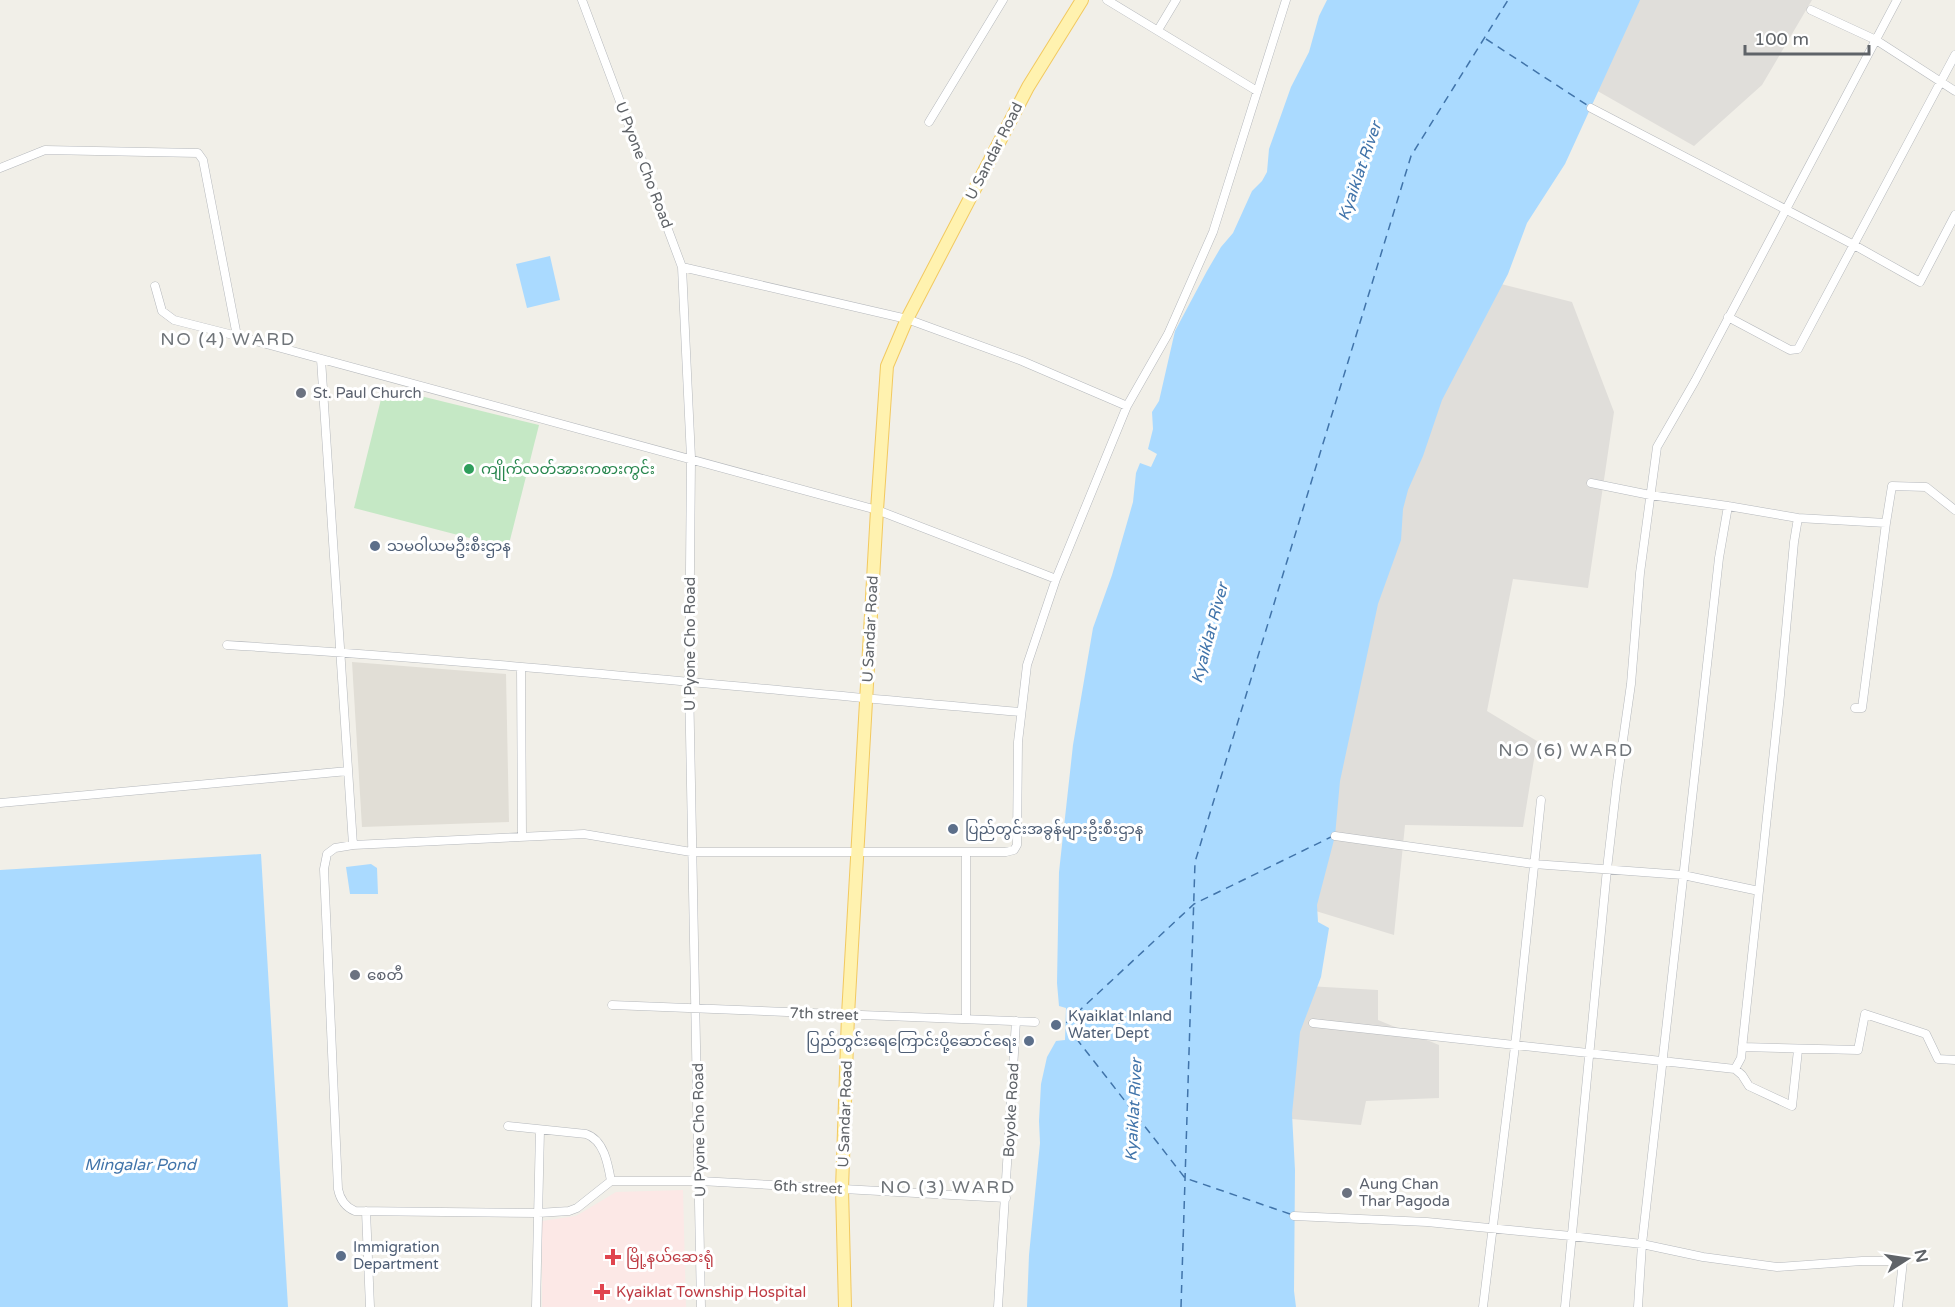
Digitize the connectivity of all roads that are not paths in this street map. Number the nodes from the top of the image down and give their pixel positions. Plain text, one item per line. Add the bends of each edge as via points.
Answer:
1 (582, 0) edge
2 (1003, 0) edge
3 (1082, 0) edge
4 (1107, 0) edge
5 (1176, 0) edge
6 (1286, 0) edge
7 (1897, 0) edge
8 (1811, 10) dead end
9 (1158, 30) junction
10 (1876, 40) junction
11 (1955, 55) edge
12 (1939, 83) junction
13 (1257, 91) junction
14 (1955, 91) edge
15 (1591, 108) dead end
16 (929, 122) dead end
17 (0, 168) edge
18 (1785, 209) junction
19 (1955, 215) edge
20 (1854, 245) junction
21 (682, 267) junction
22 (155, 286) dead end
23 (1728, 317) junction
24 (908, 319) junction
25 (237, 336) junction
26 (321, 359) junction
27 (1128, 406) junction
28 (691, 458) junction
29 (1591, 483) dead end
30 (1650, 495) junction
31 (1728, 506) junction
32 (877, 510) junction
33 (1955, 510) edge
34 (1798, 518) junction
35 (1886, 523) junction
36 (1056, 579) junction
37 (227, 645) dead end
38 (341, 652) junction
39 (521, 667) junction
40 (689, 680) junction
41 (866, 699) junction
42 (1855, 708) dead end
43 (1021, 712) junction
44 (348, 771) junction
45 (1540, 800) dead end
46 (0, 802) edge
47 (1335, 836) dead end
48 (522, 837) junction
49 (352, 845) junction
50 (691, 852) junction
51 (857, 852) junction
52 (966, 852) junction
53 (1534, 864) junction
54 (1607, 869) junction
55 (1683, 875) junction
56 (1759, 891) junction
57 (612, 1005) dead end
58 (696, 1009) junction
59 (848, 1015) junction
60 (966, 1019) junction
61 (1016, 1021) junction
62 (1035, 1022) dead end
63 (1313, 1023) dead end
64 (1515, 1046) junction
65 (1742, 1047) junction
66 (1798, 1050) junction
67 (1589, 1054) junction
68 (1955, 1060) edge
69 (1663, 1061) junction
70 (1735, 1069) junction
71 (507, 1126) dead end
72 (540, 1130) junction
73 (611, 1181) junction
74 (700, 1181) junction
75 (843, 1189) junction
76 (1006, 1198) junction
77 (366, 1210) junction
78 (538, 1213) junction
79 (1294, 1216) dead end
80 (1493, 1229) junction
81 (1571, 1236) junction
82 (1642, 1244) junction
83 (370, 1307) edge
84 (536, 1307) edge
85 (701, 1307) edge
86 (845, 1307) edge
87 (999, 1307) edge
88 (1483, 1307) edge
89 (1564, 1307) edge
90 (1638, 1307) edge
91 (1898, 1307) edge

1 - 21 street, U Pyone Cho Road
2 - 16 street
3 - 24 main road, U Sandar Road via 1028,87
4 - 9 street
5 - 9 street
6 - 13 street
7 - 10 street
8 - 10 street
9 - 13 street
10 - 12 street
10 - 18 street
11 - 12 street
12 - 14 street
12 - 20 street
13 - 27 street via 1213,232 1168,334
15 - 18 street
17 - 25 street via 45,150 198,153 203,160
18 - 20 street
18 - 23 street
19 - 20 street via 1920,282
20 - 23 street via 1798,349 1790,350
21 - 24 street
21 - 28 street, U Pyone Cho Road
22 - 25 street via 162,311 174,320
23 - 30 street via 1657,447
24 - 27 street
24 - 32 main road, U Sandar Road via 887,366
25 - 26 street
26 - 28 street
26 - 38 street
27 - 36 street
28 - 32 street
28 - 40 street, U Pyone Cho Road
29 - 30 street
30 - 31 street
30 - 54 street
31 - 34 street
31 - 55 street
32 - 36 street
32 - 41 main road, U Sandar Road
33 - 35 street via 1926,487 1892,486
34 - 35 street
34 - 56 street
35 - 42 street via 1862,708
36 - 43 street via 1027,665
37 - 38 street
38 - 39 street
38 - 44 street
39 - 40 street
39 - 48 street
40 - 41 street
40 - 50 street, U Pyone Cho Road
41 - 43 street
41 - 51 main road, U Sandar Road
43 - 52 street via 1016,848 1010,852
44 - 46 street
44 - 49 street
45 - 53 street
47 - 53 street
48 - 49 street
48 - 50 street via 584,834
49 - 77 street via 331,850 324,869 338,1189 346,1207
50 - 51 street
50 - 58 street, U Pyone Cho Road
51 - 52 street
51 - 59 main road, U Sandar Road
52 - 60 street
53 - 54 street
53 - 64 street
54 - 55 street
54 - 67 street
55 - 56 street
55 - 69 street
56 - 65 street
57 - 58 street, 7th street
58 - 59 street, 7th street
58 - 74 street, U Pyone Cho Road
59 - 60 street, 7th street
59 - 75 main road, U Sandar Road
60 - 61 street, 7th street
61 - 62 street, 7th street
61 - 76 street, Boyoke Road
63 - 64 street
64 - 67 street
64 - 80 street
65 - 66 street
65 - 70 street
66 - 68 street via 1858,1050 1864,1014 1926,1034 1938,1059
66 - 70 street via 1792,1106 1749,1086
67 - 69 street
67 - 81 street
69 - 70 street
69 - 82 street
71 - 72 street
72 - 73 street via 593,1137 601,1146
72 - 78 street
73 - 74 street, 6th street
73 - 78 street via 574,1210
74 - 75 street, 6th street
74 - 85 street, U Pyone Cho Road
75 - 76 street, 6th street
75 - 86 main road, U Sandar Road
76 - 87 street, Boyoke Road
77 - 78 street
77 - 83 street
78 - 84 street
79 - 80 street
80 - 81 street
80 - 88 street
81 - 82 street
81 - 89 street
82 - 90 street
82 - 91 street via 1777,1267 1903,1261

